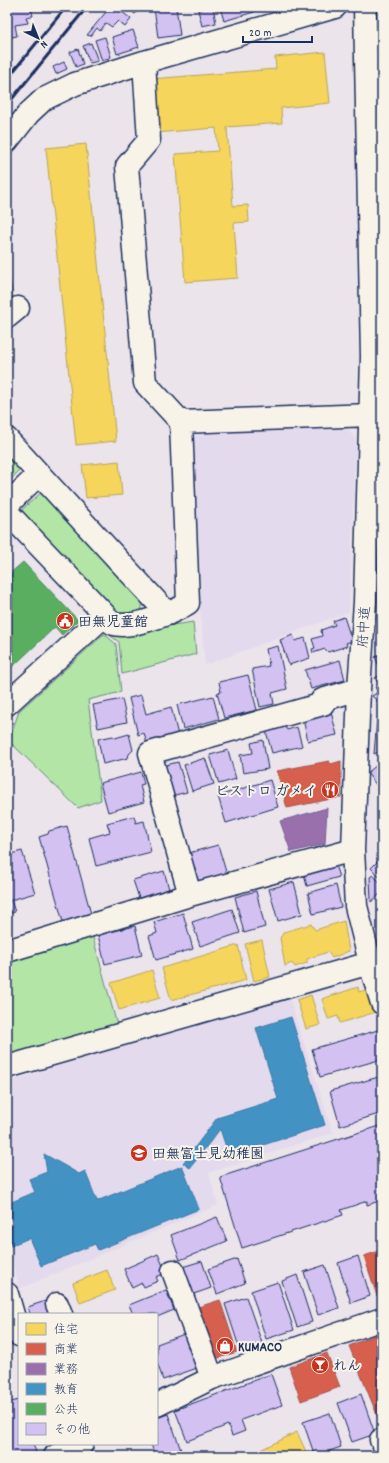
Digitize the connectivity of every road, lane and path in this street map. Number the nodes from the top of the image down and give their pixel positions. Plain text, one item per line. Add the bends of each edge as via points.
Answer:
1 (335, 7) edge
2 (365, 7) edge
3 (144, 62) junction
4 (7, 141) edge
5 (375, 163) edge
6 (371, 415) junction
7 (181, 422) junction
8 (7, 439) edge
9 (39, 474) junction
10 (8, 514) edge
11 (168, 614) junction
12 (105, 615) junction
13 (373, 618) edge
14 (359, 689) junction
15 (7, 704) edge
16 (353, 850) junction
17 (190, 895) junction
18 (7, 951) edge
19 (370, 963) junction
20 (381, 994) edge
21 (7, 1067) edge
22 (173, 1271) dead end
23 (7, 1294) edge
24 (382, 1319) edge
25 (18, 1332) edge
26 (212, 1378) junction
27 (158, 1405) edge
28 (80, 1445) edge
29 (55, 1456) edge

1 - 3 street
2 - 5 street, 府中道
3 - 4 street via 75,84 44,99 29,113
3 - 7 street via 149,140 127,166 146,382
5 - 6 street, 府中道
6 - 7 street
6 - 13 street, 府中道
7 - 11 street via 188,603
8 - 9 street
9 - 10 street
9 - 11 street
10 - 12 street
11 - 12 street via 144,622 115,624 109,622
12 - 15 street
13 - 14 street, 府中道
14 - 16 street, 府中道
14 - 17 street via 322,700 323,704 150,753
16 - 17 street
16 - 19 street, 府中道 via 356,906
17 - 18 street
19 - 20 street, 府中道
19 - 21 street
22 - 26 street
23 - 25 street
24 - 26 street
26 - 27 street
28 - 29 street

